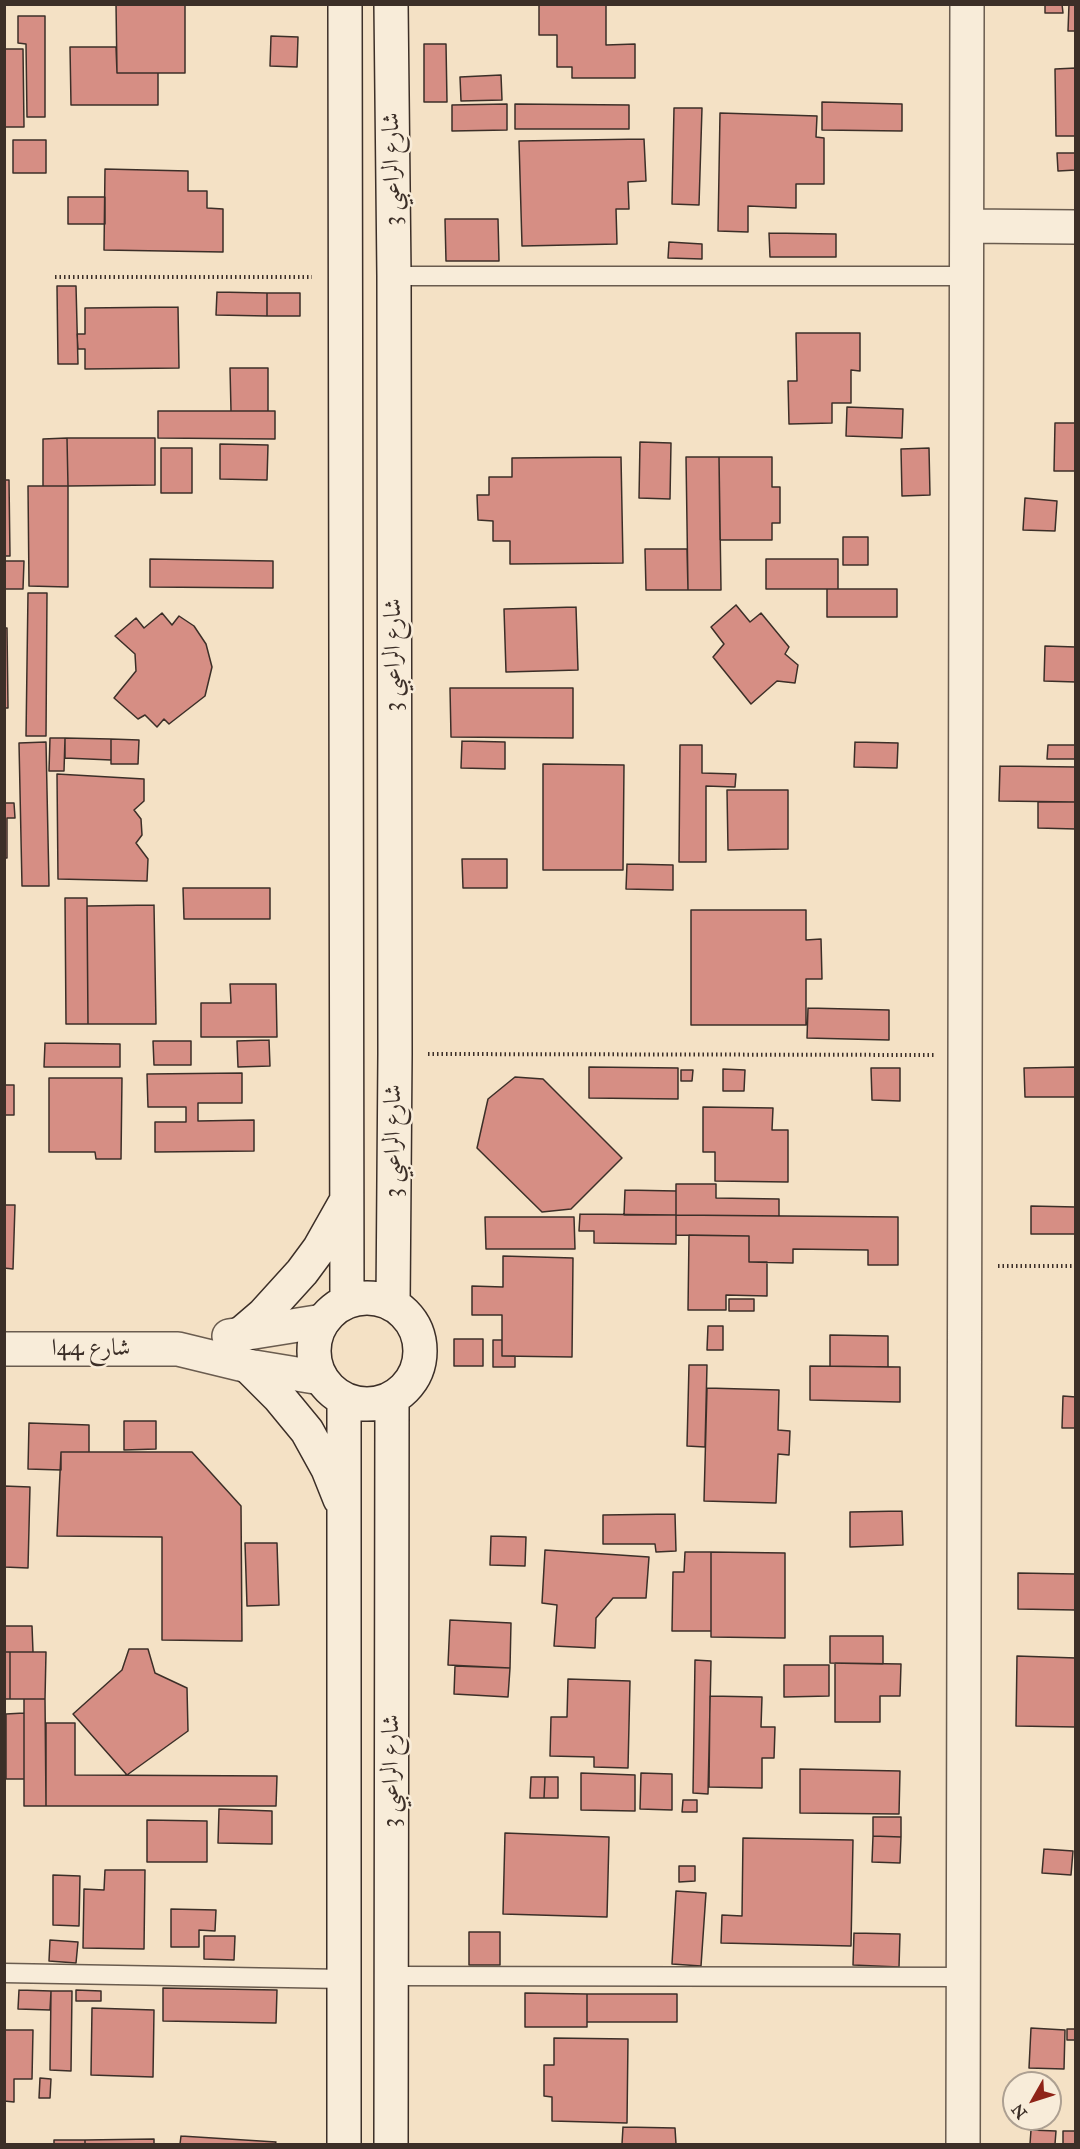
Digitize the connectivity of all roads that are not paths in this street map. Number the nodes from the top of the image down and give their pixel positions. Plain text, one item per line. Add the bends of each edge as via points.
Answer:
1 (345, 4) edge
2 (391, 4) edge
3 (967, 4) edge
4 (966, 226) junction
5 (1076, 226) edge
6 (394, 276) junction
7 (967, 276) junction
8 (347, 1198) junction
9 (393, 1305) junction
10 (335, 1311) junction
11 (242, 1333) junction
12 (4, 1349) edge
13 (178, 1349) junction
14 (248, 1366) junction
15 (333, 1388) junction
16 (392, 1398) junction
17 (344, 1510) junction
18 (4, 1973) edge
19 (391, 1976) junction
20 (963, 1977) junction
21 (344, 1979) junction
22 (344, 2145) edge
23 (391, 2145) edge
24 (963, 2145) edge

1 - 8 street, شارع الراعبي 3
2 - 6 street, شارع الراعبي 3
3 - 4 street
4 - 5 street
4 - 7 street
6 - 7 lane
6 - 9 street, شارع الراعبي 3
7 - 20 street
8 - 10 street, شارع الراعبي 3
8 - 11 street via 302,1272
9 - 10 street via 370,1298
9 - 16 street via 412,1324 420,1352 413,1378
10 - 11 street, شارع 44ا
10 - 15 street via 315,1343 314,1355
11 - 13 street, شارع 44ا
12 - 13 street, شارع 44ا
13 - 14 street, شارع 44ا
14 - 15 street, شارع 44ا
14 - 17 street via 307,1431
15 - 16 street via 364,1404
15 - 17 street, شارع الراعبي 3
16 - 19 street, شارع الراعبي 3
17 - 21 street, شارع الراعبي 3
18 - 21 lane
19 - 20 lane
19 - 23 street, شارع الراعبي 3
20 - 24 street
21 - 22 street, شارع الراعبي 3

